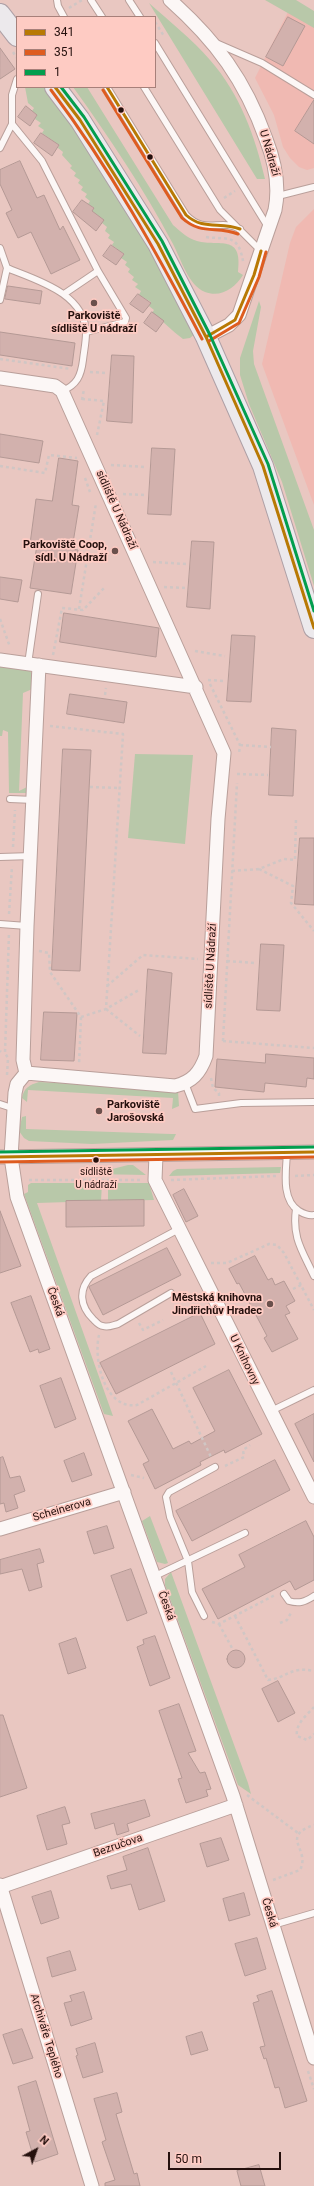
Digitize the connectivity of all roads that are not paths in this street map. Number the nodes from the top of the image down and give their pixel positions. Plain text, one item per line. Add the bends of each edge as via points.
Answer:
1 (57, 0) edge
2 (91, 0) edge
3 (129, 0) edge
4 (170, 0) edge
5 (0, 14) edge
6 (63, 16) edge
7 (101, 16) edge
8 (139, 16) edge
9 (16, 35) edge
10 (211, 41) junction
11 (156, 45) edge
12 (16, 82) edge
13 (56, 88) edge
14 (108, 88) edge
15 (145, 88) edge
16 (314, 96) edge
17 (12, 124) junction
18 (0, 148) edge
19 (314, 187) edge
20 (278, 196) junction
21 (240, 229) junction
22 (269, 229) junction
23 (0, 248) edge
24 (261, 251) junction
25 (7, 268) junction
26 (98, 271) junction
27 (64, 294) junction
28 (0, 300) edge
29 (86, 332) junction
30 (206, 337) junction
31 (0, 378) edge
32 (62, 391) junction
33 (38, 594) dead end
34 (314, 628) edge
35 (0, 660) edge
36 (34, 665) junction
37 (196, 687) junction
38 (12, 799) road end
39 (34, 800) junction
40 (32, 856) junction
41 (0, 857) edge
42 (0, 924) edge
43 (27, 926) junction
44 (26, 1073) junction
45 (185, 1083) junction
46 (314, 1102) edge
47 (0, 1104) edge
48 (15, 1109) junction
49 (314, 1152) edge
50 (287, 1153) junction
51 (156, 1155) junction
52 (5, 1157) edge
53 (296, 1209) junction
54 (314, 1215) edge
55 (179, 1229) junction
56 (314, 1276) edge
57 (171, 1293) dead end
58 (314, 1390) edge
59 (270, 1412) junction
60 (215, 1467) road end
61 (124, 1492) junction
62 (314, 1497) edge
63 (0, 1528) edge
64 (245, 1533) dead end
65 (188, 1561) junction
66 (155, 1576) junction
67 (284, 1594) dead end
68 (314, 1596) edge
69 (204, 1616) dead end
70 (236, 1805) junction
71 (0, 1886) edge
72 (314, 1913) edge
73 (272, 1925) junction
74 (314, 2058) edge
75 (92, 2186) edge

1 - 6 lane
2 - 7 lane
3 - 8 lane
4 - 10 street, U Nádraží
5 - 9 main road
10 - 16 lane via 262,63
10 - 20 street, U Nádraží via 240,78 260,121 273,157
11 - 22 lane
12 - 17 lane via 12,95
13 - 30 main road via 102,153 158,244
14 - 21 lane via 186,215 204,227 228,224
15 - 21 lane via 220,210
17 - 18 lane
17 - 26 lane via 42,161
19 - 20 lane
20 - 22 street, U Nádraží
21 - 24 lane
22 - 24 street, U Nádraží
23 - 25 lane
24 - 30 street, U Nádraží via 236,320
25 - 27 lane
25 - 28 lane
26 - 27 lane
26 - 29 lane via 126,318 125,322
27 - 29 lane via 77,308
29 - 32 lane via 84,371 77,382
30 - 34 main road via 263,466
31 - 32 street via 55,386
32 - 37 street, sídliště U Nádraží
33 - 36 lane
35 - 36 street
36 - 37 street
36 - 39 street
37 - 45 street, sídliště U Nádraží via 224,753 218,819 206,1056 196,1075
38 - 39 lane
39 - 40 street
40 - 41 lane
40 - 43 street
42 - 43 lane
43 - 44 street via 22,1060
44 - 45 street via 160,1086
44 - 48 street via 17,1084
45 - 46 lane via 195,1109 240,1103
47 - 48 lane
48 - 52 street
49 - 50 street
50 - 51 street
50 - 53 lane via 288,1200
51 - 52 street
51 - 55 street, U Knihovny via 155,1180
52 - 61 street, Česká
53 - 54 lane
53 - 56 lane via 294,1230
55 - 57 lane via 91,1276 82,1295 84,1309 102,1326 118,1324
55 - 59 street, U Knihovny
58 - 59 lane
59 - 62 street, U Knihovny
60 - 65 lane via 169,1492 166,1497 170,1517
61 - 63 street, Scheinerova
61 - 66 street, Česká
64 - 65 lane
65 - 66 lane
65 - 69 lane via 192,1592
66 - 70 street, Česká
67 - 68 lane via 288,1602 296,1603
70 - 71 street, Bezručova
70 - 73 street, Česká
71 - 75 street, Archiváře Teplého
72 - 73 lane
73 - 74 street, Česká via 289,1960

